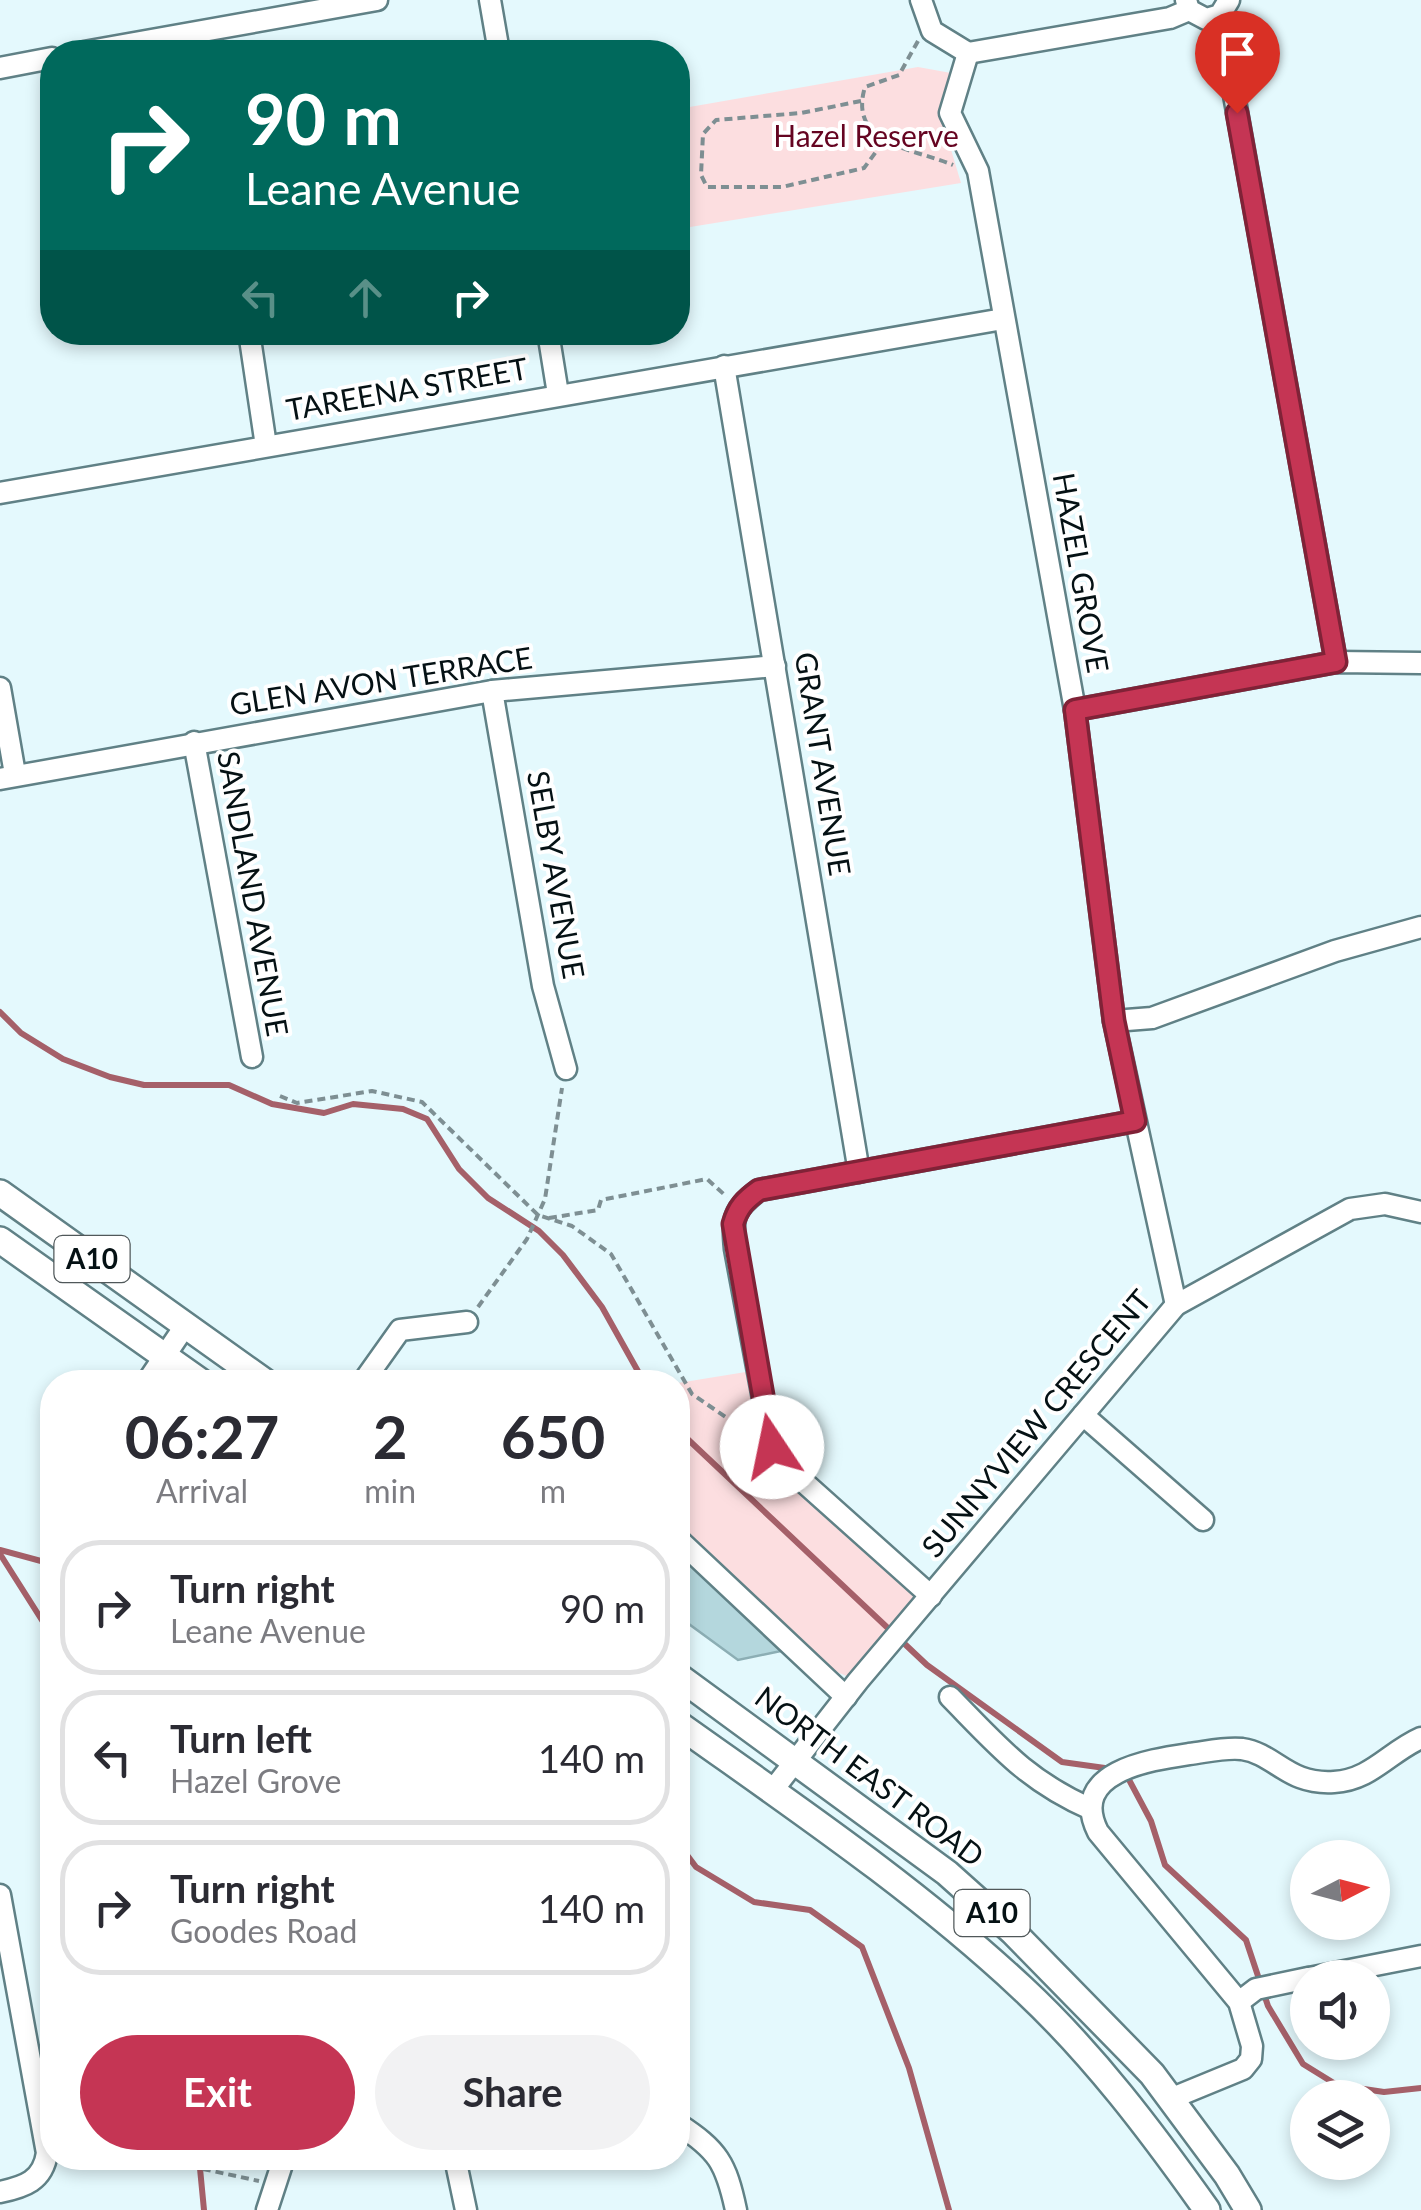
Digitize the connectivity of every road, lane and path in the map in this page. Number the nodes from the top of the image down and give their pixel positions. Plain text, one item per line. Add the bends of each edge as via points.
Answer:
1 (376, 0) edge
2 (490, 0) edge
3 (921, 0) edge
4 (1188, 5) edge
5 (1223, 8) edge
6 (929, 23) junction
7 (151, 40) edge
8 (497, 40) edge
9 (968, 53) junction
10 (40, 60) edge
11 (0, 68) edge
12 (861, 101) junction
13 (884, 141) junction
14 (979, 180) junction
15 (1003, 319) junction
16 (251, 345) edge
17 (550, 345) edge
18 (724, 366) junction
19 (558, 394) junction
20 (266, 446) junction
21 (0, 493) edge
22 (1336, 662) junction
23 (1421, 663) edge
24 (775, 666) junction
25 (0, 688) edge
26 (492, 691) junction
27 (1075, 710) junction
28 (194, 742) junction
29 (8, 777) edge
30 (1421, 927) edge
31 (1114, 1021) junction
32 (252, 1057) dead end
33 (566, 1068) joint
34 (280, 1096) dead end
35 (1135, 1121) junction
36 (860, 1172) junction
37 (0, 1193) edge
38 (738, 1207) junction
39 (1421, 1212) edge
40 (538, 1215) junction
41 (546, 1218) junction
42 (0, 1240) edge
43 (1176, 1304) junction
44 (468, 1322) joint
45 (184, 1326) junction
46 (166, 1357) junction
47 (156, 1370) edge
48 (184, 1370) edge
49 (247, 1370) edge
50 (372, 1370) edge
51 (678, 1370) edge
52 (690, 1391) edge
53 (1083, 1415) junction
54 (772, 1447) junction
55 (1202, 1520) dead end
56 (690, 1551) edge
57 (931, 1596) junction
58 (690, 1685) edge
59 (846, 1696) junction
60 (950, 1697) dead end
61 (690, 1733) edge
62 (1421, 1738) edge
63 (796, 1760) junction
64 (772, 1791) junction
65 (1092, 1810) junction
66 (0, 1895) edge
67 (1421, 1956) edge
68 (1390, 1962) edge
69 (1290, 1982) edge
70 (1239, 2002) junction
71 (1170, 2099) junction
72 (40, 2114) edge
73 (690, 2132) edge
74 (42, 2170) edge
75 (210, 2170) edge
76 (280, 2170) edge
77 (458, 2170) edge
78 (275, 2184) junction
79 (0, 2192) edge
80 (266, 2210) edge
81 (466, 2210) edge
82 (736, 2210) edge
83 (1208, 2210) edge
84 (1248, 2210) edge

1 - 7 street
2 - 8 street
3 - 6 street
4 - 5 street via 1206,19
4 - 9 street via 1170,18
5 - 22 street
6 - 9 street
6 - 12 path via 899,74 865,87
9 - 14 street, HAZEL GROVE via 950,114
10 - 11 street
12 - 13 path
12 - 13 path via 716,120 703,134 701,175 707,187 782,186 864,168
13 - 14 path
14 - 15 street, HAZEL GROVE
15 - 18 street, TAREENA STREET
15 - 27 street, HAZEL GROVE
16 - 20 street
17 - 19 street
18 - 19 street, TAREENA STREET
18 - 24 street, GRANT AVENUE
19 - 20 street, TAREENA STREET
20 - 21 street, TAREENA STREET
22 - 23 street
22 - 27 street
24 - 26 street, GLEN AVON TERRACE
24 - 36 street, GRANT AVENUE
25 - 29 street
26 - 28 street, GLEN AVON TERRACE
26 - 33 street, SELBY AVENUE via 543,986
27 - 31 street, HAZEL GROVE
28 - 29 street, GLEN AVON TERRACE
28 - 32 street, SANDLAND AVENUE
30 - 31 street via 1152,1018
31 - 35 street, HAZEL GROVE
33 - 40 path
34 - 40 path via 297,1103 372,1091 422,1102
35 - 36 street
35 - 43 street, HAZEL GROVE
36 - 38 street via 759,1190
37 - 45 main road, A10
38 - 41 path via 707,1179
38 - 54 street via 736,1249
39 - 43 street, SUNNYVIEW CRESCENT via 1385,1204 1341,1213
40 - 41 path
40 - 44 path
41 - 51 path via 572,1226 610,1254
42 - 46 main road, A10
43 - 53 street, SUNNYVIEW CRESCENT
44 - 50 street via 400,1330
45 - 46 street
45 - 49 main road, A10
46 - 47 street
46 - 48 main road, A10
52 - 54 path
53 - 55 street
53 - 57 street, SUNNYVIEW CRESCENT
54 - 57 street
56 - 59 street
57 - 59 street, SUNNYVIEW CRESCENT
58 - 63 main road, NORTH EAST ROAD / A10
59 - 63 street, SUNNYVIEW CRESCENT
60 - 65 street via 1024,1773
61 - 64 main road, A10
62 - 65 street via 1368,1774 1332,1782 1298,1778 1239,1749 1170,1757 1118,1771 1095,1796
63 - 64 street, SUNNYVIEW CRESCENT
63 - 71 main road, NORTH EAST ROAD / A10 via 1014,1932
64 - 83 main road, A10 via 868,1859 1024,1990 1112,2083
65 - 70 street via 1101,1837
66 - 72 street
67 - 68 street
69 - 70 street
70 - 71 street via 1252,2046 1244,2069
71 - 84 main road, NORTH EAST ROAD / A10
73 - 82 street via 710,2145 730,2180
74 - 79 street via 29,2186
75 - 78 path
76 - 78 street
77 - 81 street
78 - 80 street

